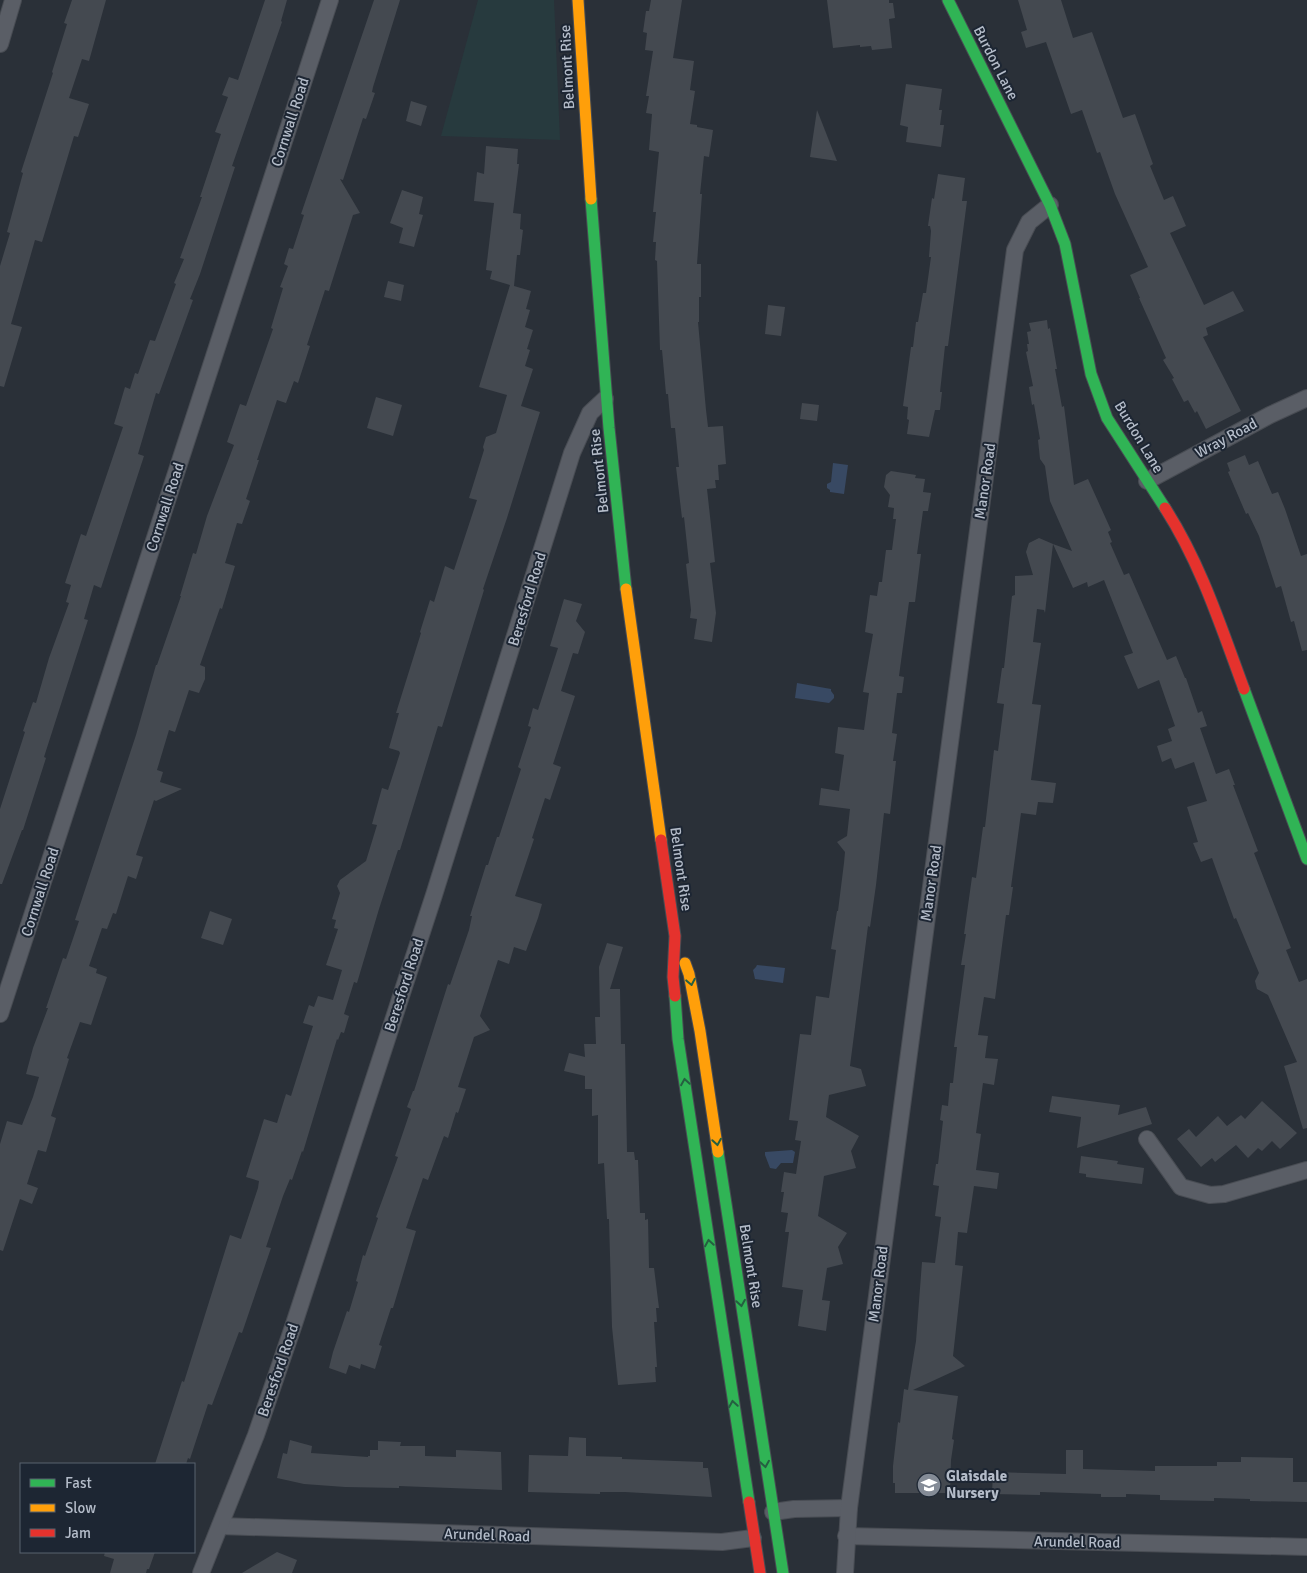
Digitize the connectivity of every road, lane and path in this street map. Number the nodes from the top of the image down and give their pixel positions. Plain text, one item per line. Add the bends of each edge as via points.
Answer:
1 (12, 0) edge
2 (330, 0) edge
3 (578, 0) edge
4 (948, 0) edge
5 (0, 44) edge
6 (1050, 205) junction
7 (1307, 398) edge
8 (605, 399) junction
9 (1146, 481) junction
10 (1307, 859) edge
11 (675, 936) junction
12 (0, 1014) edge
13 (1147, 1139) dead end
14 (1307, 1170) edge
15 (849, 1508) junction
16 (773, 1512) junction
17 (220, 1526) junction
18 (846, 1536) junction
19 (753, 1538) junction
20 (1307, 1547) edge
21 (201, 1573) edge
22 (760, 1573) edge
23 (783, 1573) edge
24 (845, 1573) edge

1 - 5 street
2 - 12 street, Cornwall Road
3 - 8 main road, Belmont Rise
4 - 6 main road, Burdon Lane
6 - 9 main road, Burdon Lane via 1067,253 1099,399
6 - 15 street, Manor Road via 1030,222 1015,250
7 - 9 street, Wray Road
8 - 11 main road, Belmont Rise via 625,580
8 - 17 street, Beresford Road via 590,413 572,453 434,895 294,1324 256,1435
9 - 10 main road, Burdon Lane via 1171,518 1209,593
11 -> 16 main road, Belmont Rise via 689,974 700,1031
19 -> 11 main road, Belmont Rise via 678,1038 673,977
13 - 14 street via 1181,1187 1210,1195 1224,1194
15 - 16 street via 794,1508
15 - 18 street, Manor Road
16 - 23 main road, Belmont Rise
17 - 19 street, Arundel Road via 722,1542
17 - 21 street, Beresford Road
18 - 20 street, Arundel Road
18 - 24 street, Manor Road
19 - 22 main road, Belmont Rise

